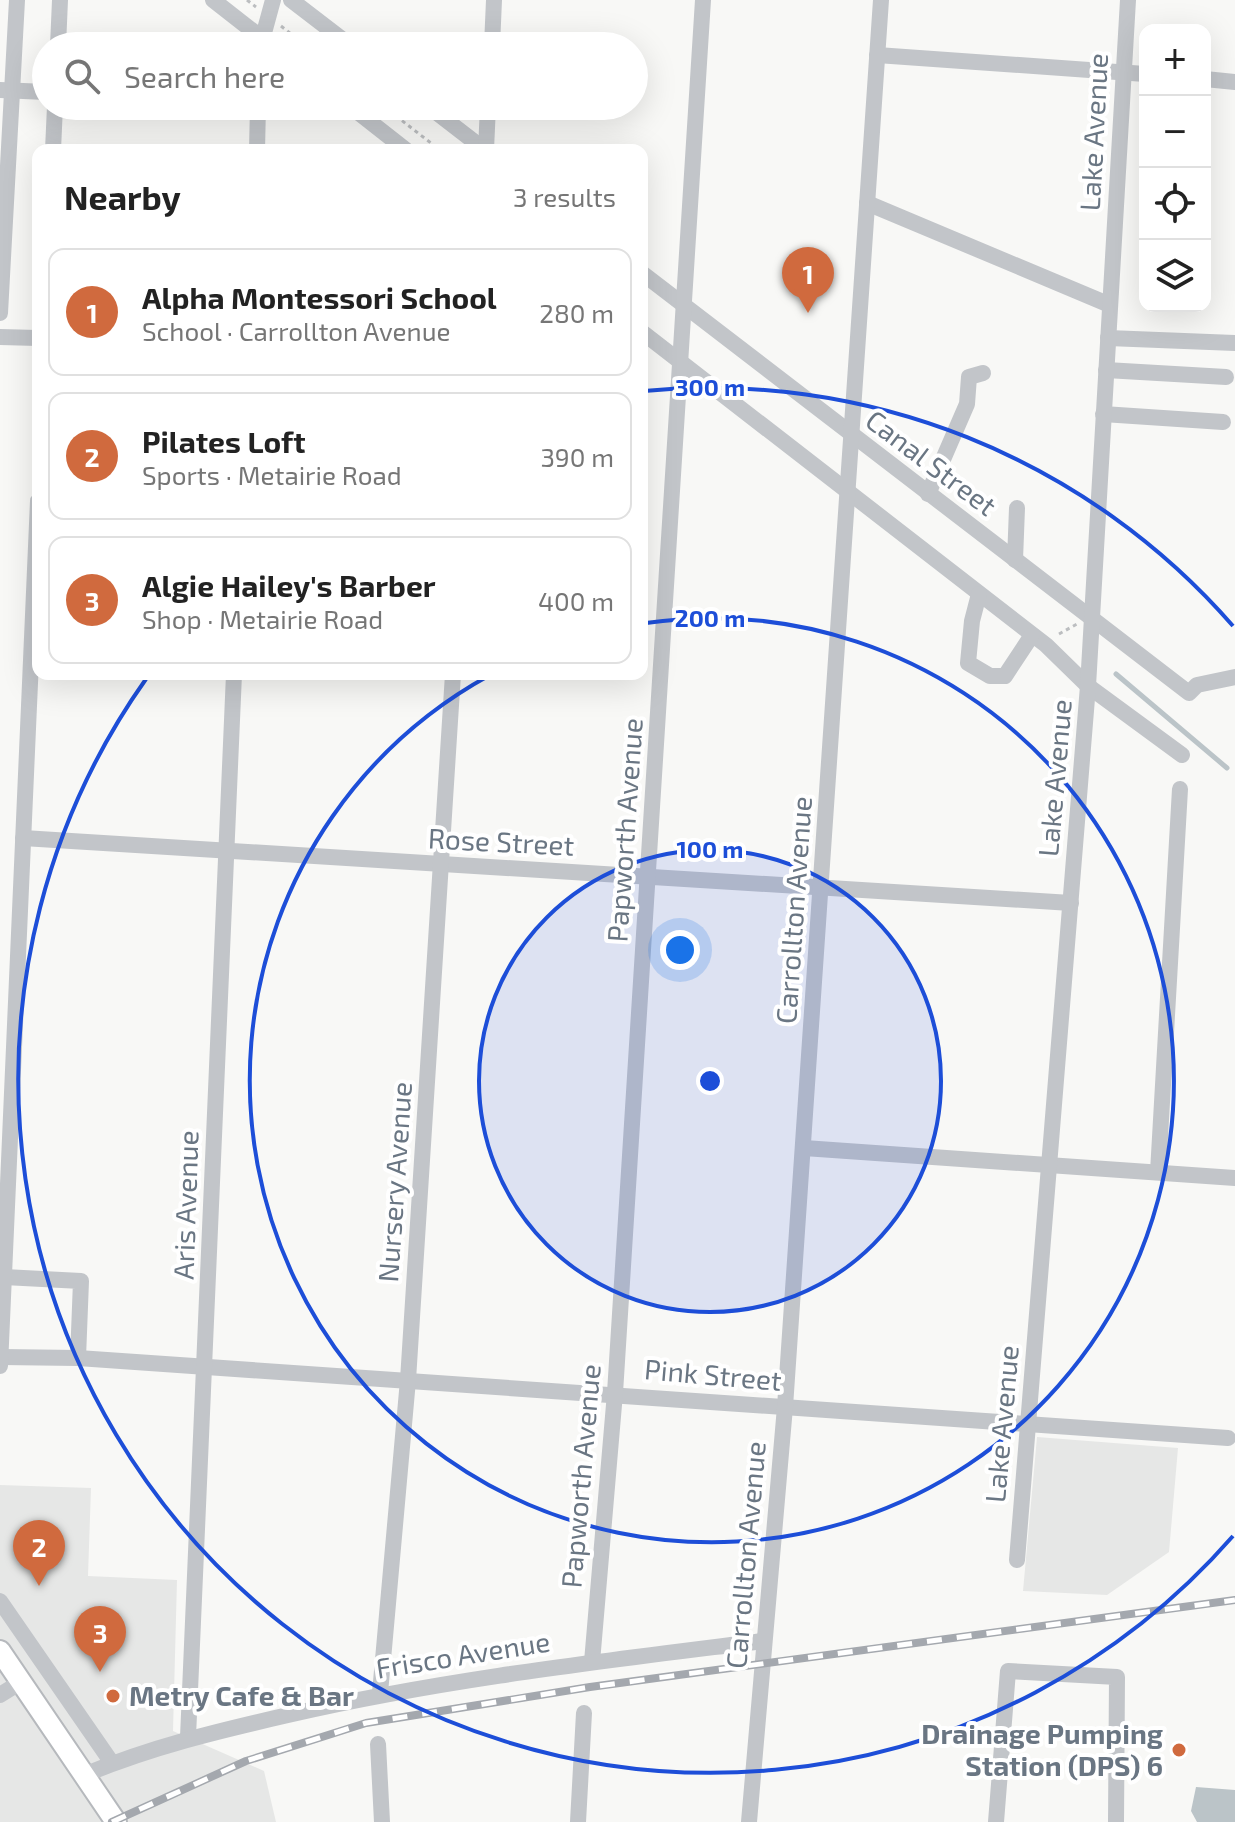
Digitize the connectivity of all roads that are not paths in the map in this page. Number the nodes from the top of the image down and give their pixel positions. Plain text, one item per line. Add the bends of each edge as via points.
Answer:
1 (17, 0) edge
2 (60, 0) edge
3 (213, 0) edge
4 (273, 0) edge
5 (291, 0) edge
6 (494, 0) edge
7 (703, 0) edge
8 (881, 0) edge
9 (1128, 0) edge
10 (59, 32) edge
11 (252, 32) edge
12 (267, 32) edge
13 (333, 32) edge
14 (493, 32) edge
15 (877, 55) junction
16 (1124, 73) junction
17 (1139, 74) edge
18 (1211, 80) edge
19 (1235, 82) edge
20 (6, 91) edge
21 (32, 92) edge
22 (54, 120) edge
23 (258, 120) edge
24 (368, 120) edge
25 (446, 120) edge
26 (487, 120) edge
27 (53, 144) edge
28 (257, 144) edge
29 (398, 144) edge
30 (477, 144) edge
31 (485, 144) edge
32 (867, 203) junction
33 (648, 278) edge
34 (1110, 305) junction
35 (685, 306) junction
36 (1, 313) edge
37 (0, 337) edge
38 (648, 337) edge
39 (32, 338) edge
40 (1108, 338) junction
41 (1235, 343) edge
42 (681, 363) junction
43 (1106, 370) junction
44 (983, 373) dead end
45 (1226, 377) dead end
46 (1103, 414) junction
47 (1223, 422) dead end
48 (852, 435) junction
49 (848, 493) junction
50 (928, 494) junction
51 (1017, 508) dead end
52 (1015, 560) junction
53 (979, 594) junction
54 (1090, 617) junction
55 (1032, 635) junction
56 (32, 636) edge
57 (1235, 677) edge
58 (234, 680) edge
59 (453, 680) edge
60 (1088, 686) junction
61 (1182, 755) dead end
62 (1180, 789) dead end
63 (23, 838) junction
64 (227, 851) junction
65 (441, 864) junction
66 (648, 877) junction
67 (821, 887) junction
68 (1071, 903) junction
69 (6, 1079) edge
70 (804, 1148) junction
71 (1047, 1166) junction
72 (4, 1167) edge
73 (1158, 1172) junction
74 (1235, 1178) edge
75 (4, 1277) junction
76 (1, 1357) edge
77 (78, 1358) junction
78 (205, 1366) junction
79 (0, 1368) edge
80 (408, 1380) junction
81 (615, 1393) junction
82 (785, 1407) junction
83 (1029, 1425) junction
84 (1228, 1438) dead end
85 (1017, 1560) dead end
86 (0, 1601) edge
87 (763, 1641) junction
88 (0, 1651) edge
89 (592, 1662) junction
90 (21, 1682) junction
91 (380, 1693) junction
92 (0, 1695) edge
93 (584, 1713) dead end
94 (188, 1737) junction
95 (378, 1744) dead end
96 (112, 1763) junction
97 (84, 1775) junction
98 (116, 1822) edge
99 (382, 1822) edge
100 (578, 1822) edge
101 (749, 1822) edge
102 (996, 1822) edge
103 (1116, 1822) edge

1 - 20 street
2 - 10 street
3 - 11 street
4 - 12 street
5 - 13 street
6 - 14 street
7 - 35 street, Papworth Avenue
8 - 15 street, Carrollton Avenue
9 - 16 street, Lake Avenue
15 - 16 street
15 - 32 street, Carrollton Avenue
16 - 17 street
16 - 34 street, Lake Avenue
18 - 19 street
20 - 21 street
20 - 36 street
22 - 27 street
23 - 28 street
24 - 29 street
25 - 30 street
26 - 31 street
32 - 34 street
32 - 48 street, Carrollton Avenue
33 - 35 street, Canal Street
34 - 40 street, Lake Avenue
35 - 42 street, Papworth Avenue
35 - 48 street, Canal Street
37 - 39 street
38 - 42 street
40 - 41 street
40 - 43 street, Lake Avenue
42 - 49 street
42 - 66 street, Papworth Avenue
43 - 45 street
43 - 46 street, Lake Avenue
44 - 50 street via 969,377 967,404
46 - 47 street
46 - 54 street, Lake Avenue
48 - 49 street, Carrollton Avenue
48 - 50 street, Canal Street
49 - 53 street
49 - 67 street, Carrollton Avenue
50 - 52 street, Canal Street
51 - 52 street
52 - 54 street, Canal Street
53 - 55 street
53 - 55 street via 968,663 990,676 1005,676
54 - 57 street, Canal Street via 1189,693 1197,685
54 - 60 street, Lake Avenue
55 - 60 street
56 - 63 street
58 - 64 street, Aris Avenue
59 - 65 street, Nursery Avenue
60 - 61 street
60 - 68 street, Lake Avenue
62 - 73 street
63 - 64 street, Rose Street
63 - 69 street
64 - 65 street, Rose Street
64 - 78 street, Aris Avenue
65 - 66 street, Rose Street
65 - 80 street, Nursery Avenue
66 - 67 street, Rose Street
66 - 81 street, Papworth Avenue
67 - 68 street, Rose Street
67 - 70 street, Carrollton Avenue
68 - 71 street, Lake Avenue
69 - 72 street
70 - 71 street
70 - 82 street, Carrollton Avenue
71 - 73 street
71 - 83 street, Lake Avenue
72 - 75 street
73 - 74 street
75 - 76 street
75 - 77 street via 81,1281
76 - 77 street, Pink Street
76 - 79 street
77 - 78 street, Pink Street
78 - 80 street, Pink Street
78 - 94 street, Aris Avenue
80 - 81 street, Pink Street
80 - 91 street, Nursery Avenue
81 - 82 street, Pink Street
81 - 89 street, Papworth Avenue
82 - 83 street, Pink Street
82 - 87 street, Carrollton Avenue
83 - 84 street, Pink Street
83 - 85 street, Lake Avenue
86 - 96 street
87 - 89 street, Frisco Avenue
87 - 101 street, Carrollton Avenue
88 - 90 main road
89 - 91 street, Frisco Avenue
90 - 92 street
90 - 97 main road
91 - 94 street, Frisco Avenue
93 - 100 street
94 - 96 street, Frisco Avenue
95 - 99 street
96 - 97 street, Frisco Avenue
97 - 98 main road
102 - 103 street via 1008,1671 1117,1677

